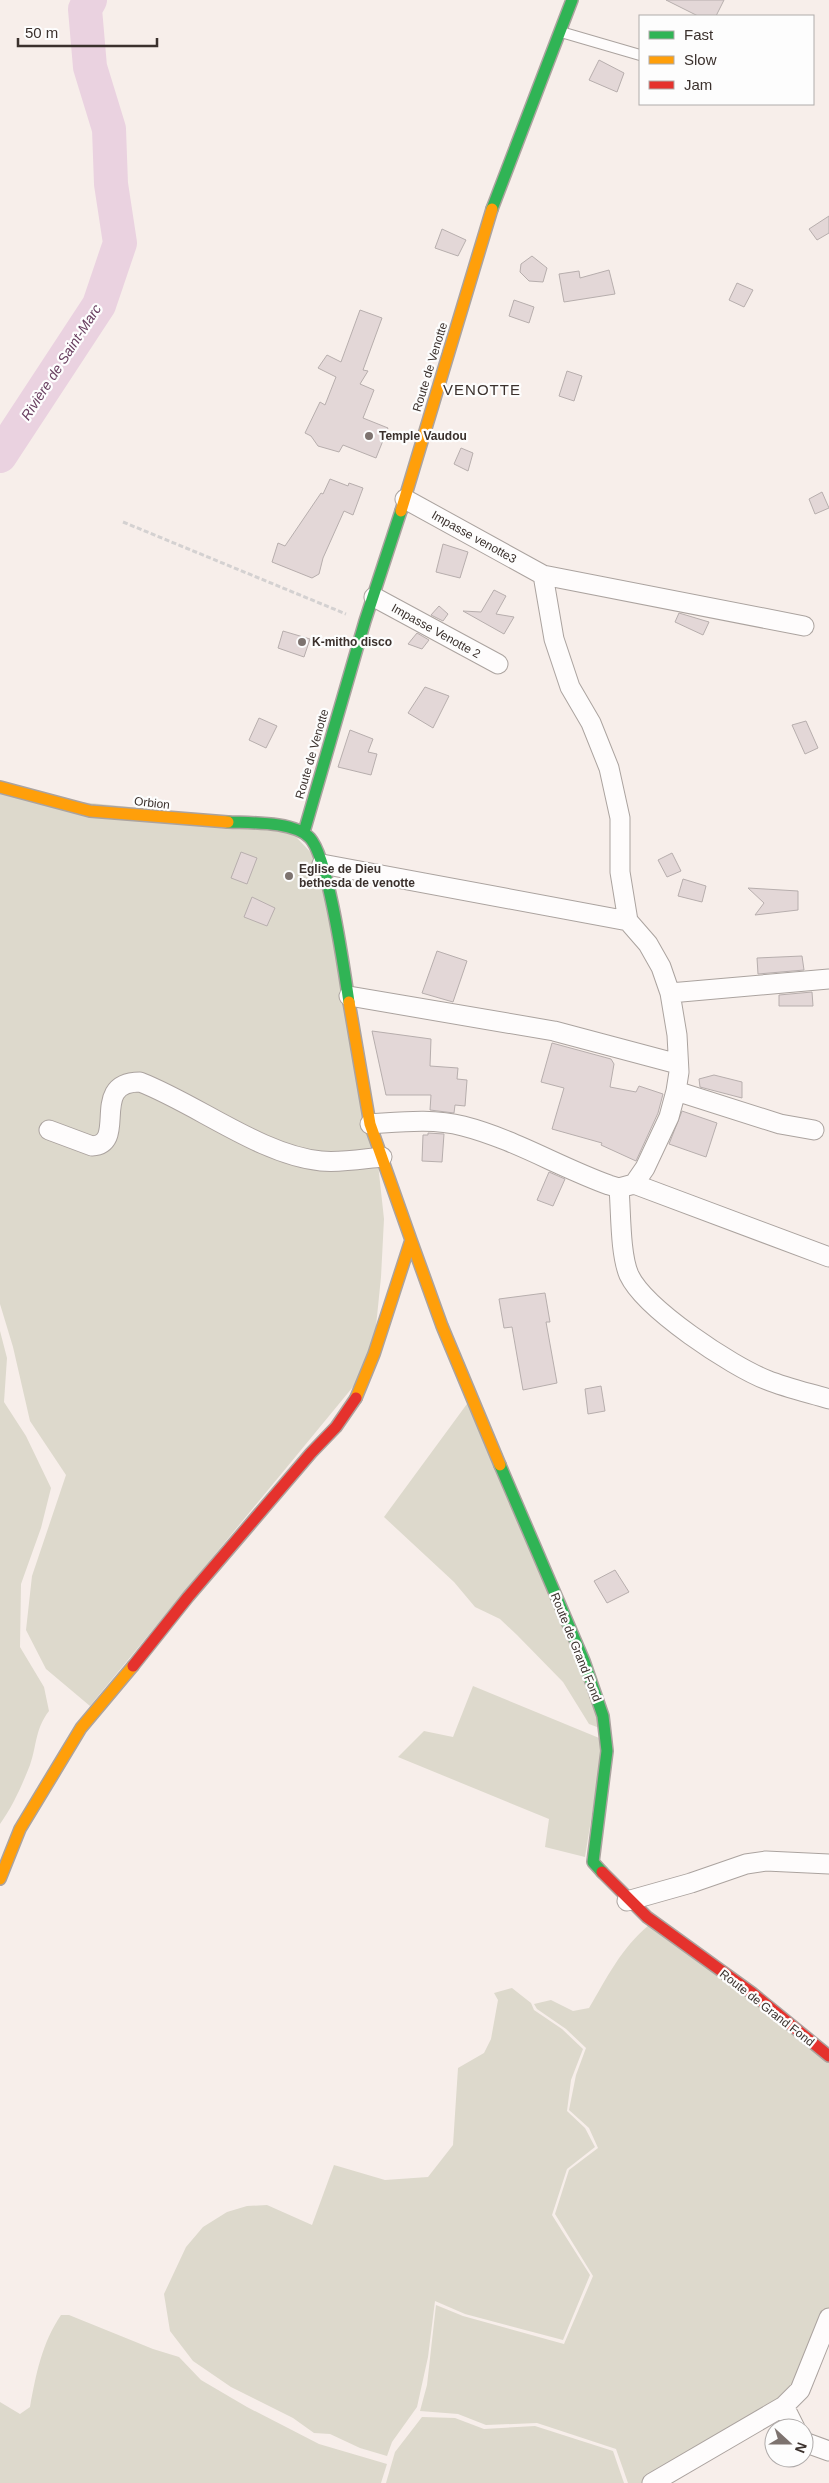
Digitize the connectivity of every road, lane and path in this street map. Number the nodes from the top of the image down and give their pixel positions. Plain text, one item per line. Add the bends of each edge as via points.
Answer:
1 (572, 0) edge
2 (561, 32) junction
3 (639, 55) edge
4 (405, 499) junction
5 (123, 522) dead end
6 (543, 575) junction
7 (374, 597) junction
8 (365, 622) junction
9 (804, 626) dead end
10 (498, 664) dead end
11 (0, 788) edge
12 (304, 832) junction
13 (322, 864) junction
14 (628, 922) junction
15 (829, 979) edge
16 (670, 993) junction
17 (349, 996) junction
18 (678, 1064) junction
19 (676, 1091) junction
20 (370, 1124) junction
21 (49, 1130) dead end
22 (814, 1130) dead end
23 (382, 1157) junction
24 (626, 1186) junction
25 (411, 1240) junction
26 (829, 1257) edge
27 (829, 1399) edge
28 (829, 1864) edge
29 (0, 1879) edge
30 (627, 1900) junction
31 (829, 2056) edge
32 (829, 2318) edge
33 (784, 2406) junction
34 (790, 2418) edge
35 (814, 2446) edge
36 (829, 2451) edge
37 (652, 2483) edge

1 - 2 street, Route de Venotte
2 - 3 lane
2 - 4 street, Route de Venotte via 498,188
4 - 6 street, Impasse venotte3
4 - 7 street, Route de Venotte
5 - 8 path
6 - 9 street, Impasse venotte3
6 - 14 street via 554,639 570,687 591,723 609,768 620,818 620,872
7 - 8 street, Route de Venotte
7 - 10 street, Impasse Venotte 2
8 - 12 street, Route de Venotte
11 - 12 street, Orbion via 90,811 254,823
12 - 13 street, Route de Grand Fond via 315,845
13 - 14 street
13 - 17 street, Route de Grand Fond via 338,929
14 - 16 street via 648,944
15 - 16 street
16 - 18 street
17 - 18 street via 554,1030
17 - 20 street, Route de Grand Fond
18 - 19 street
19 - 22 street via 780,1124
19 - 24 street via 669,1117 646,1168
20 - 23 street, Route de Grand Fond
20 - 24 street via 422,1121 461,1125 531,1150 596,1180
21 - 23 street via 92,1146 98,1145 108,1133 118,1086 140,1082 271,1147 300,1158 322,1161
23 - 25 street, Route de Grand Fond
24 - 26 street
24 - 27 street via 624,1258 629,1275 640,1291 673,1321 729,1361 767,1380
25 - 29 street via 374,1354 356,1398 336,1427 188,1597 81,1728 20,1829
25 - 30 street, Route de Grand Fond via 446,1335 584,1661 603,1716 607,1751 593,1862
28 - 30 street via 766,1861 746,1864
30 - 31 street, Route de Grand Fond
32 - 33 street via 800,2390
33 - 34 street
33 - 37 street
35 - 36 street

